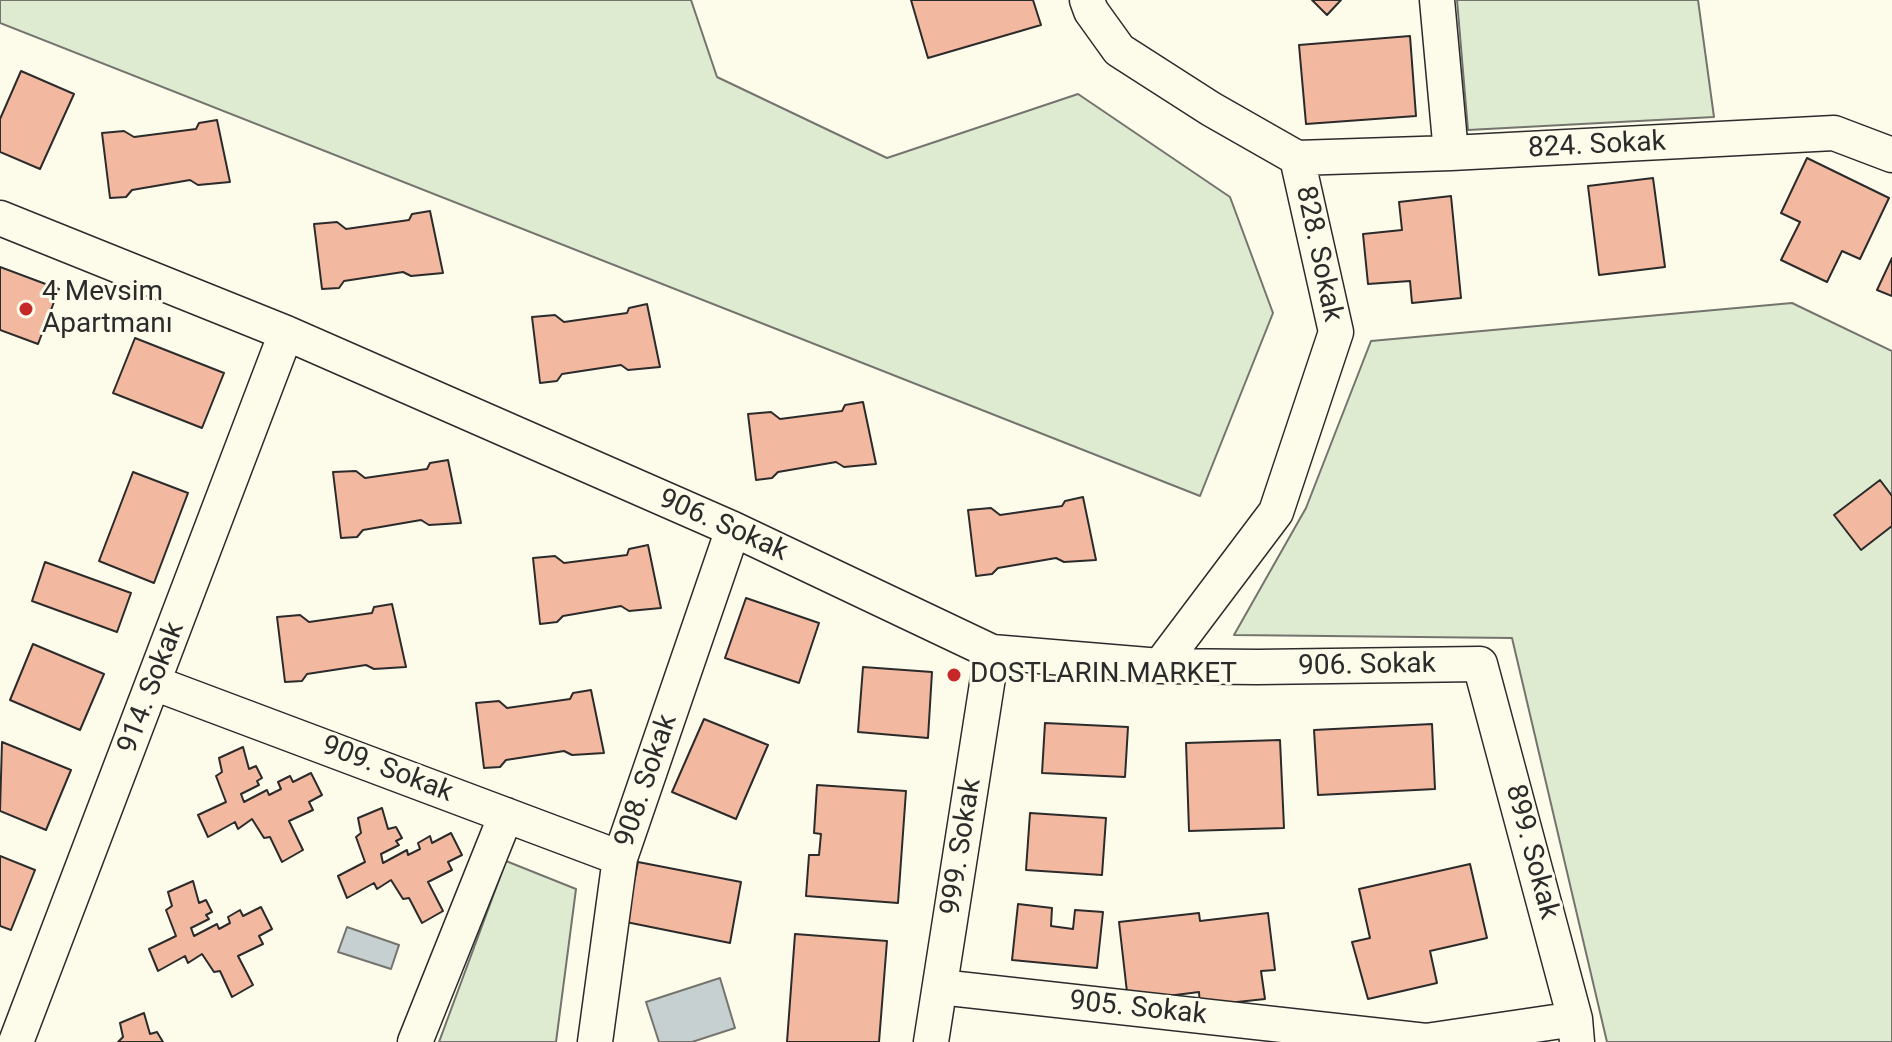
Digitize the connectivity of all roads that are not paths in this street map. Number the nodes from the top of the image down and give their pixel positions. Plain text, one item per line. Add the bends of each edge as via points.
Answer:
1 (1087, 0) edge
2 (1437, 0) edge
3 (1451, 153) junction
4 (1892, 155) edge
5 (1297, 158) junction
6 (0, 218) edge
7 (286, 333) junction
8 (733, 529) junction
9 (992, 652) junction
10 (1480, 664) joint
11 (1160, 666) junction
12 (154, 683) junction
13 (506, 815) junction
14 (620, 858) junction
15 (940, 987) junction
16 (1576, 1030) edge
17 (16, 1042) edge
18 (415, 1042) edge
19 (595, 1042) edge
20 (931, 1042) edge

1 - 5 street, 828. Sokak via 1119,50
2 - 3 street
3 - 4 street, 824. Sokak via 1834,133
3 - 5 street, 824. Sokak
5 - 11 street, 828. Sokak via 1336,332 1276,512
6 - 7 street, 906. Sokak
7 - 8 street, 906. Sokak
7 - 12 street, 914. Sokak
8 - 9 street, 906. Sokak
8 - 14 street, 908. Sokak
9 - 11 street, 906. Sokak
9 - 15 street, 999. Sokak
10 - 11 street, 906. Sokak
10 - 16 street, 899. Sokak
12 - 13 street, 909. Sokak
12 - 17 street, 914. Sokak
13 - 14 street, 909. Sokak
13 - 18 street
14 - 19 street, 908. Sokak
15 - 16 street, 905. Sokak via 1426,1041
15 - 20 street, 999. Sokak

